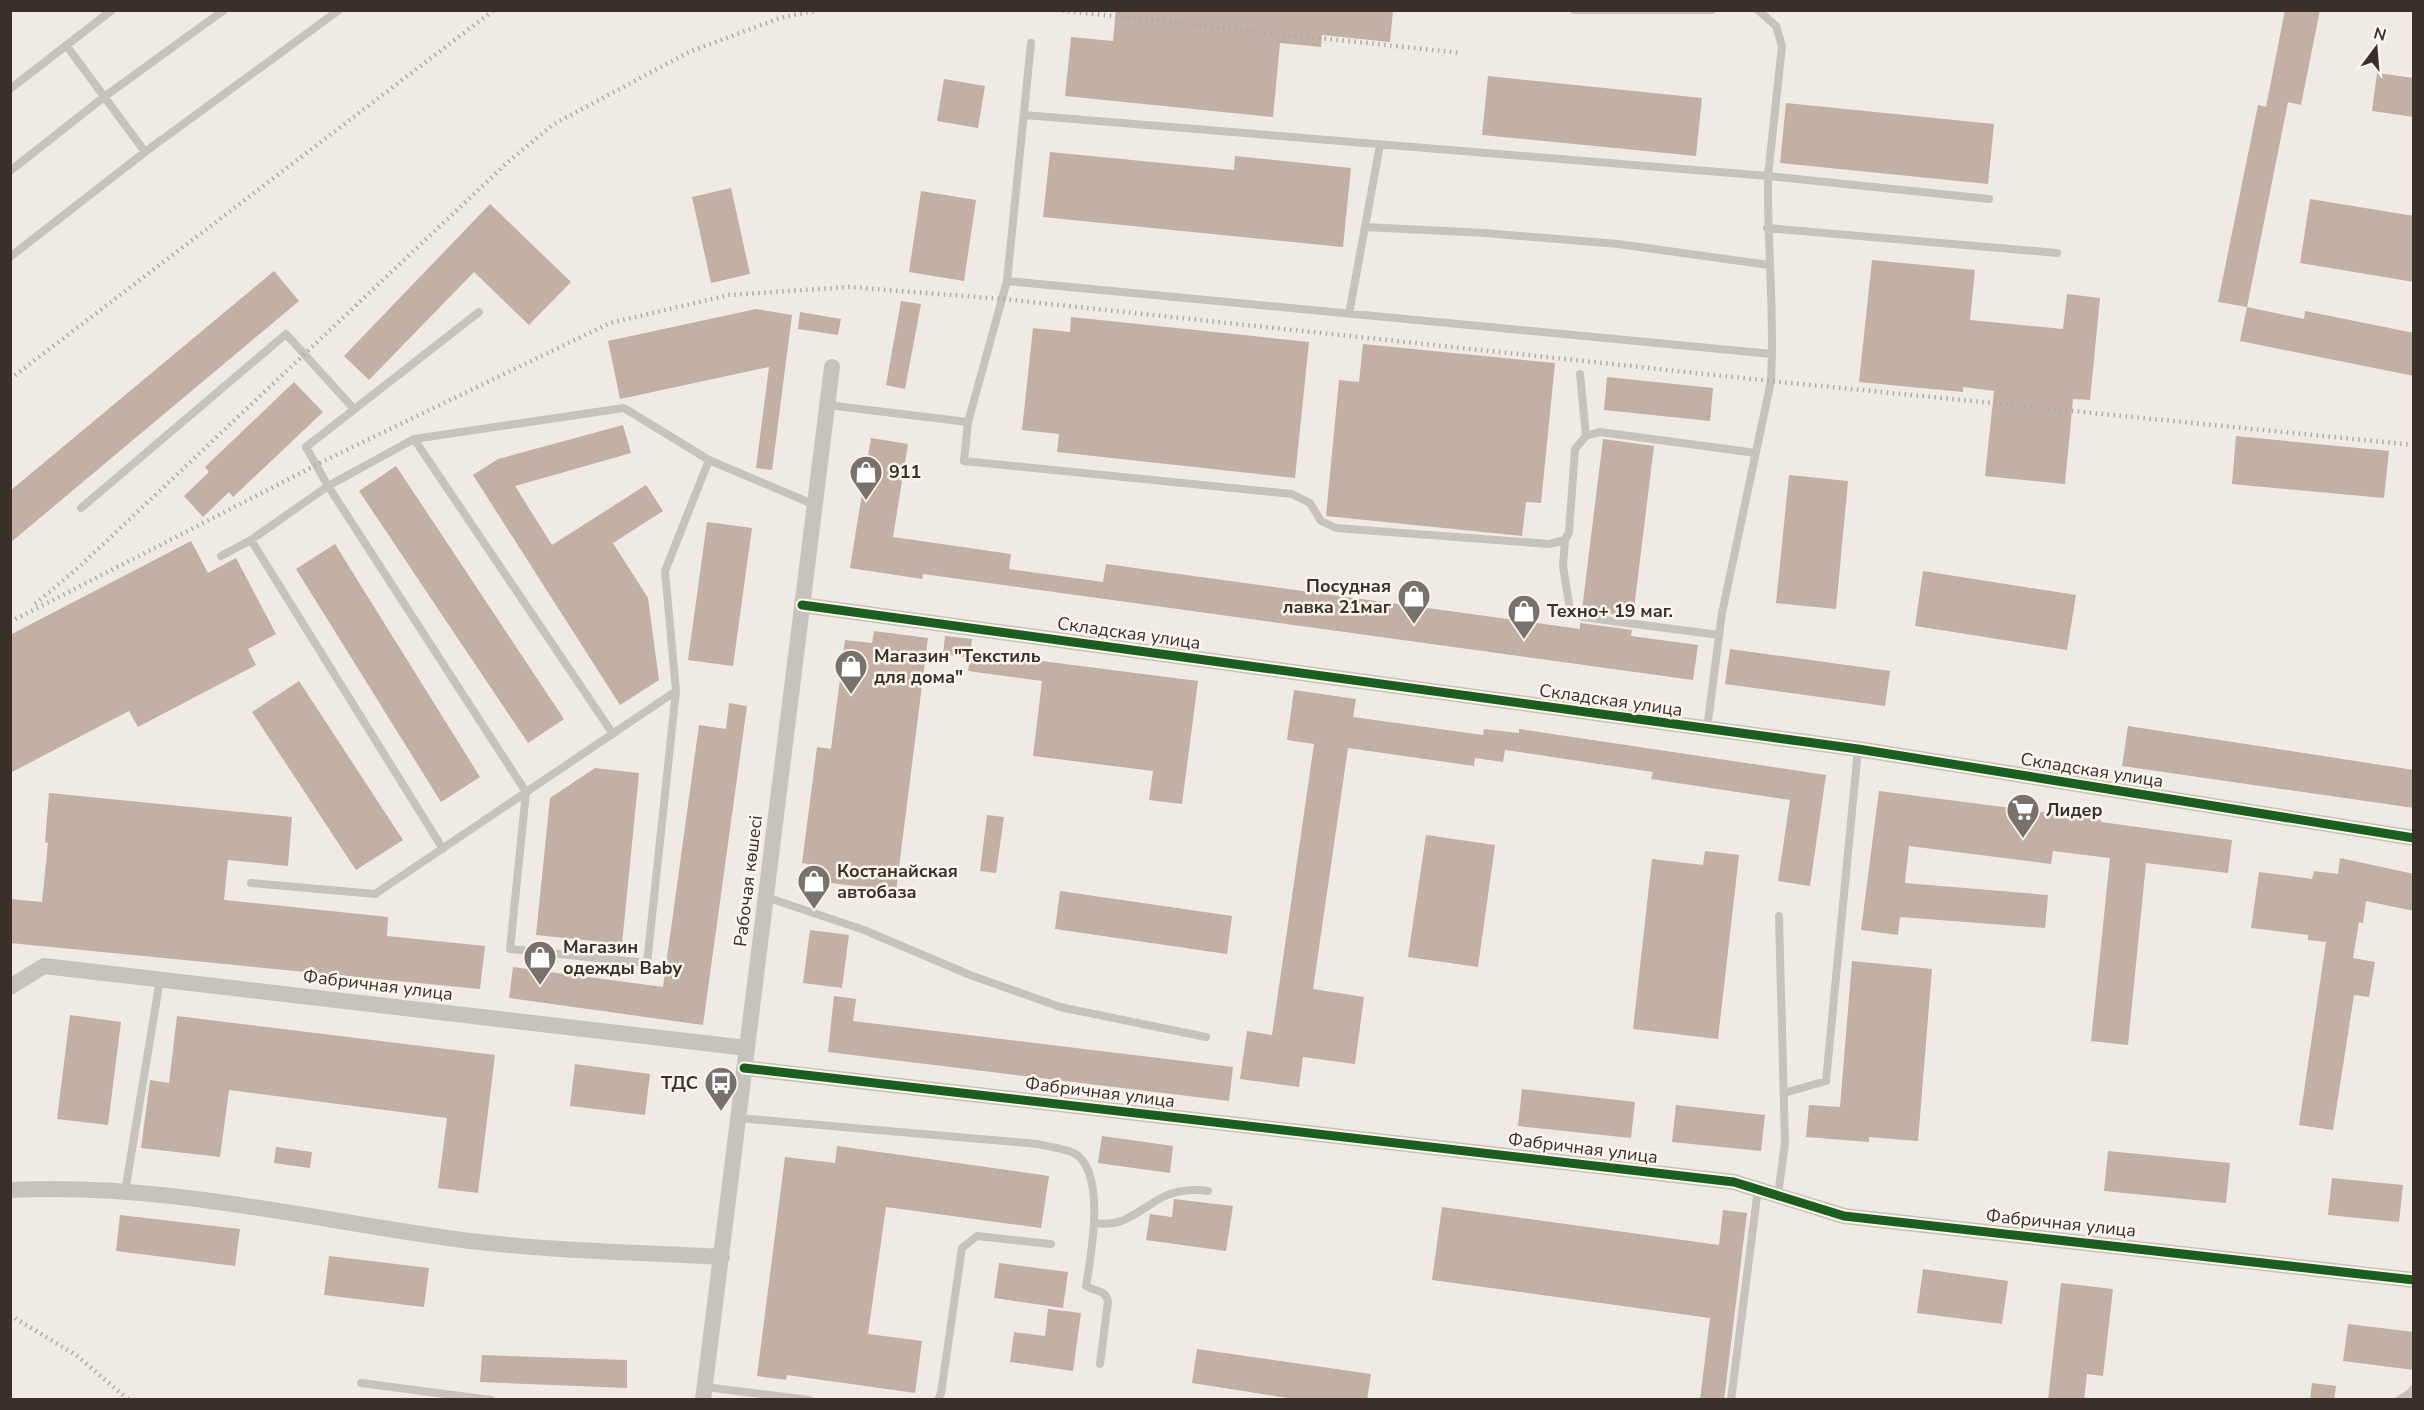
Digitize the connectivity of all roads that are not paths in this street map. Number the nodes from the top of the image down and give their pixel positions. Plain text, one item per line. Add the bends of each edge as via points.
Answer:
1 (112, 10) edge
2 (224, 10) edge
3 (339, 10) edge
4 (1574, 10) edge
5 (1712, 10) edge
6 (1758, 10) edge
7 (1031, 43) dead end
8 (66, 45) junction
9 (10, 89) edge
10 (104, 97) junction
11 (1024, 115) junction
12 (1380, 145) junction
13 (145, 152) junction
14 (10, 171) edge
15 (1768, 176) junction
16 (1989, 199) dead end
17 (1365, 227) junction
18 (1767, 228) junction
19 (2057, 253) dead end
20 (10, 257) edge
21 (1769, 265) junction
22 (1007, 281) junction
23 (479, 312) dead end
24 (1349, 314) junction
25 (1772, 354) junction
26 (832, 368) dead end
27 (1580, 374) dead end
28 (827, 405) junction
29 (354, 409) junction
30 (968, 422) junction
31 (1586, 436) junction
32 (414, 439) junction
33 (1756, 453) junction
34 (709, 460) junction
35 (328, 486) junction
36 (815, 505) junction
37 (81, 508) dead end
38 (251, 540) junction
39 (1565, 540) junction
40 (221, 556) dead end
41 (802, 605) junction
42 (1719, 635) junction
43 (676, 691) junction
44 (1707, 729) junction
45 (613, 734) junction
46 (1858, 749) junction
47 (526, 792) junction
48 (2414, 838) edge
49 (443, 849) junction
50 (251, 882) dead end
51 (766, 897) junction
52 (1779, 916) dead end
53 (160, 979) junction
54 (14, 980) edge
55 (1206, 1037) dead end
56 (747, 1047) junction
57 (744, 1068) junction
58 (1784, 1093) junction
59 (737, 1118) junction
60 (1758, 1189) junction
61 (10, 1190) edge
62 (1208, 1191) dead end
63 (125, 1192) junction
64 (1778, 1195) junction
65 (1095, 1223) junction
66 (1051, 1245) dead end
67 (722, 1257) junction
68 (2414, 1280) edge
69 (1100, 1364) dead end
70 (362, 1383) dead end
71 (2414, 1388) edge
72 (704, 1393) edge
73 (492, 1400) edge
74 (809, 1400) edge
75 (938, 1400) edge
76 (1731, 1400) edge
77 (2399, 1400) edge

1 - 8 lane
2 - 10 lane
3 - 13 lane
4 - 5 lane
6 - 15 lane via 1776,26 1782,46
7 - 11 lane
8 - 9 lane
8 - 10 lane
10 - 13 lane
10 - 14 lane
11 - 12 lane
11 - 22 lane
12 - 15 lane
12 - 17 lane
13 - 20 lane
15 - 16 lane
15 - 18 lane
17 - 21 lane via 1607,243
17 - 24 lane
18 - 19 lane
18 - 21 lane
21 - 25 lane
22 - 24 lane
22 - 30 lane
23 - 29 lane
24 - 25 lane
25 - 33 lane via 1771,381
26 - 28 street, Рабочая көшесі
27 - 31 lane
28 - 30 lane
28 - 36 street, Рабочая көшесі
29 - 35 lane via 306,447
29 - 37 lane via 286,334
30 - 39 lane via 964,461 1292,494 1310,503 1320,521 1336,528 1549,544
31 - 33 lane via 1600,432
31 - 39 lane via 1575,449 1569,532
32 - 34 lane via 624,408
32 - 35 lane
32 - 45 lane
33 - 42 lane
34 - 36 lane
34 - 43 lane via 665,570
35 - 38 lane
35 - 47 lane
36 - 41 street, Рабочая көшесі
38 - 40 lane
38 - 49 lane
39 - 42 lane via 1563,566 1570,610 1582,617
41 - 44 street, Складская улица
41 - 51 street, Рабочая көшесі
42 - 44 lane
43 - 45 lane
43 - 47 lane via 647,963 510,949
44 - 46 street, Складская улица
45 - 47 lane
46 - 48 street, Складская улица
46 - 58 lane via 1826,1081
47 - 49 lane
49 - 50 lane via 375,894
51 - 55 lane via 864,930 970,975 1060,1007
51 - 56 street, Рабочая көшесі
52 - 58 lane
53 - 54 street, Фабричная улица via 44,966
53 - 56 street, Фабричная улица
53 - 63 lane
56 - 57 street, Рабочая көшесі
57 - 59 street, Рабочая көшесі
57 - 60 street, Фабричная улица via 1734,1182
58 - 64 lane via 1785,1143
59 - 65 lane via 1038,1144 1074,1153 1089,1171
59 - 67 street, Рабочая көшесі
60 - 64 street, Фабричная улица
60 - 76 lane
61 - 63 street
62 - 65 lane via 1191,1189 1166,1195 1117,1224
63 - 67 street via 281,1211 455,1239
64 - 68 street, Фабричная улица via 1844,1216
65 - 69 lane via 1086,1286 1100,1290 1108,1298
66 - 75 lane via 977,1236 962,1248
67 - 72 street, Рабочая көшесі
70 - 73 lane
71 - 77 lane
72 - 74 lane

